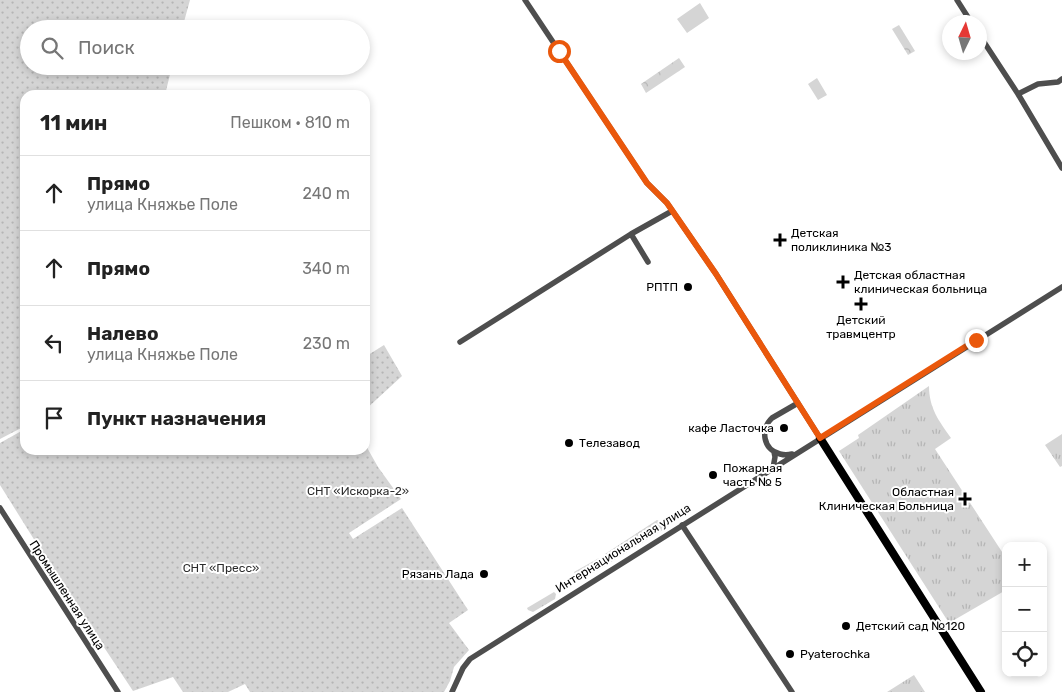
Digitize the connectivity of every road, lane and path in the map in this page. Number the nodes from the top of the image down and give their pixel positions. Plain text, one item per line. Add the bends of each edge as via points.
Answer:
1 (525, 0) edge
2 (957, 0) edge
3 (967, 15) edge
4 (987, 47) edge
5 (1062, 79) edge
6 (1018, 94) junction
7 (1062, 168) edge
8 (672, 211) junction
9 (631, 234) junction
10 (648, 262) dead end
11 (1062, 287) edge
12 (460, 342) dead end
13 (798, 403) junction
14 (820, 438) junction
15 (774, 452) junction
16 (794, 454) junction
17 (772, 468) junction
18 (0, 508) edge
19 (682, 525) junction
20 (118, 692) edge
21 (452, 692) edge
22 (792, 692) edge
23 (981, 692) edge

1 - 8 street via 647,183
2 - 3 street
4 - 6 street
5 - 6 street via 1038,84
6 - 7 street
8 - 9 street
8 - 13 street
9 - 10 street
9 - 12 street
11 - 14 street, Интернациональная улица
13 - 14 street
13 - 15 street via 777,414 766,425 765,439
14 - 16 street, Интернациональная улица
14 - 23 main road
15 - 16 street
15 - 17 street
16 - 17 street, Интернациональная улица
17 - 19 street, Интернациональная улица
18 - 20 street, Промышленная улица
19 - 21 street, Интернациональная улица via 470,659 462,668
19 - 22 street

